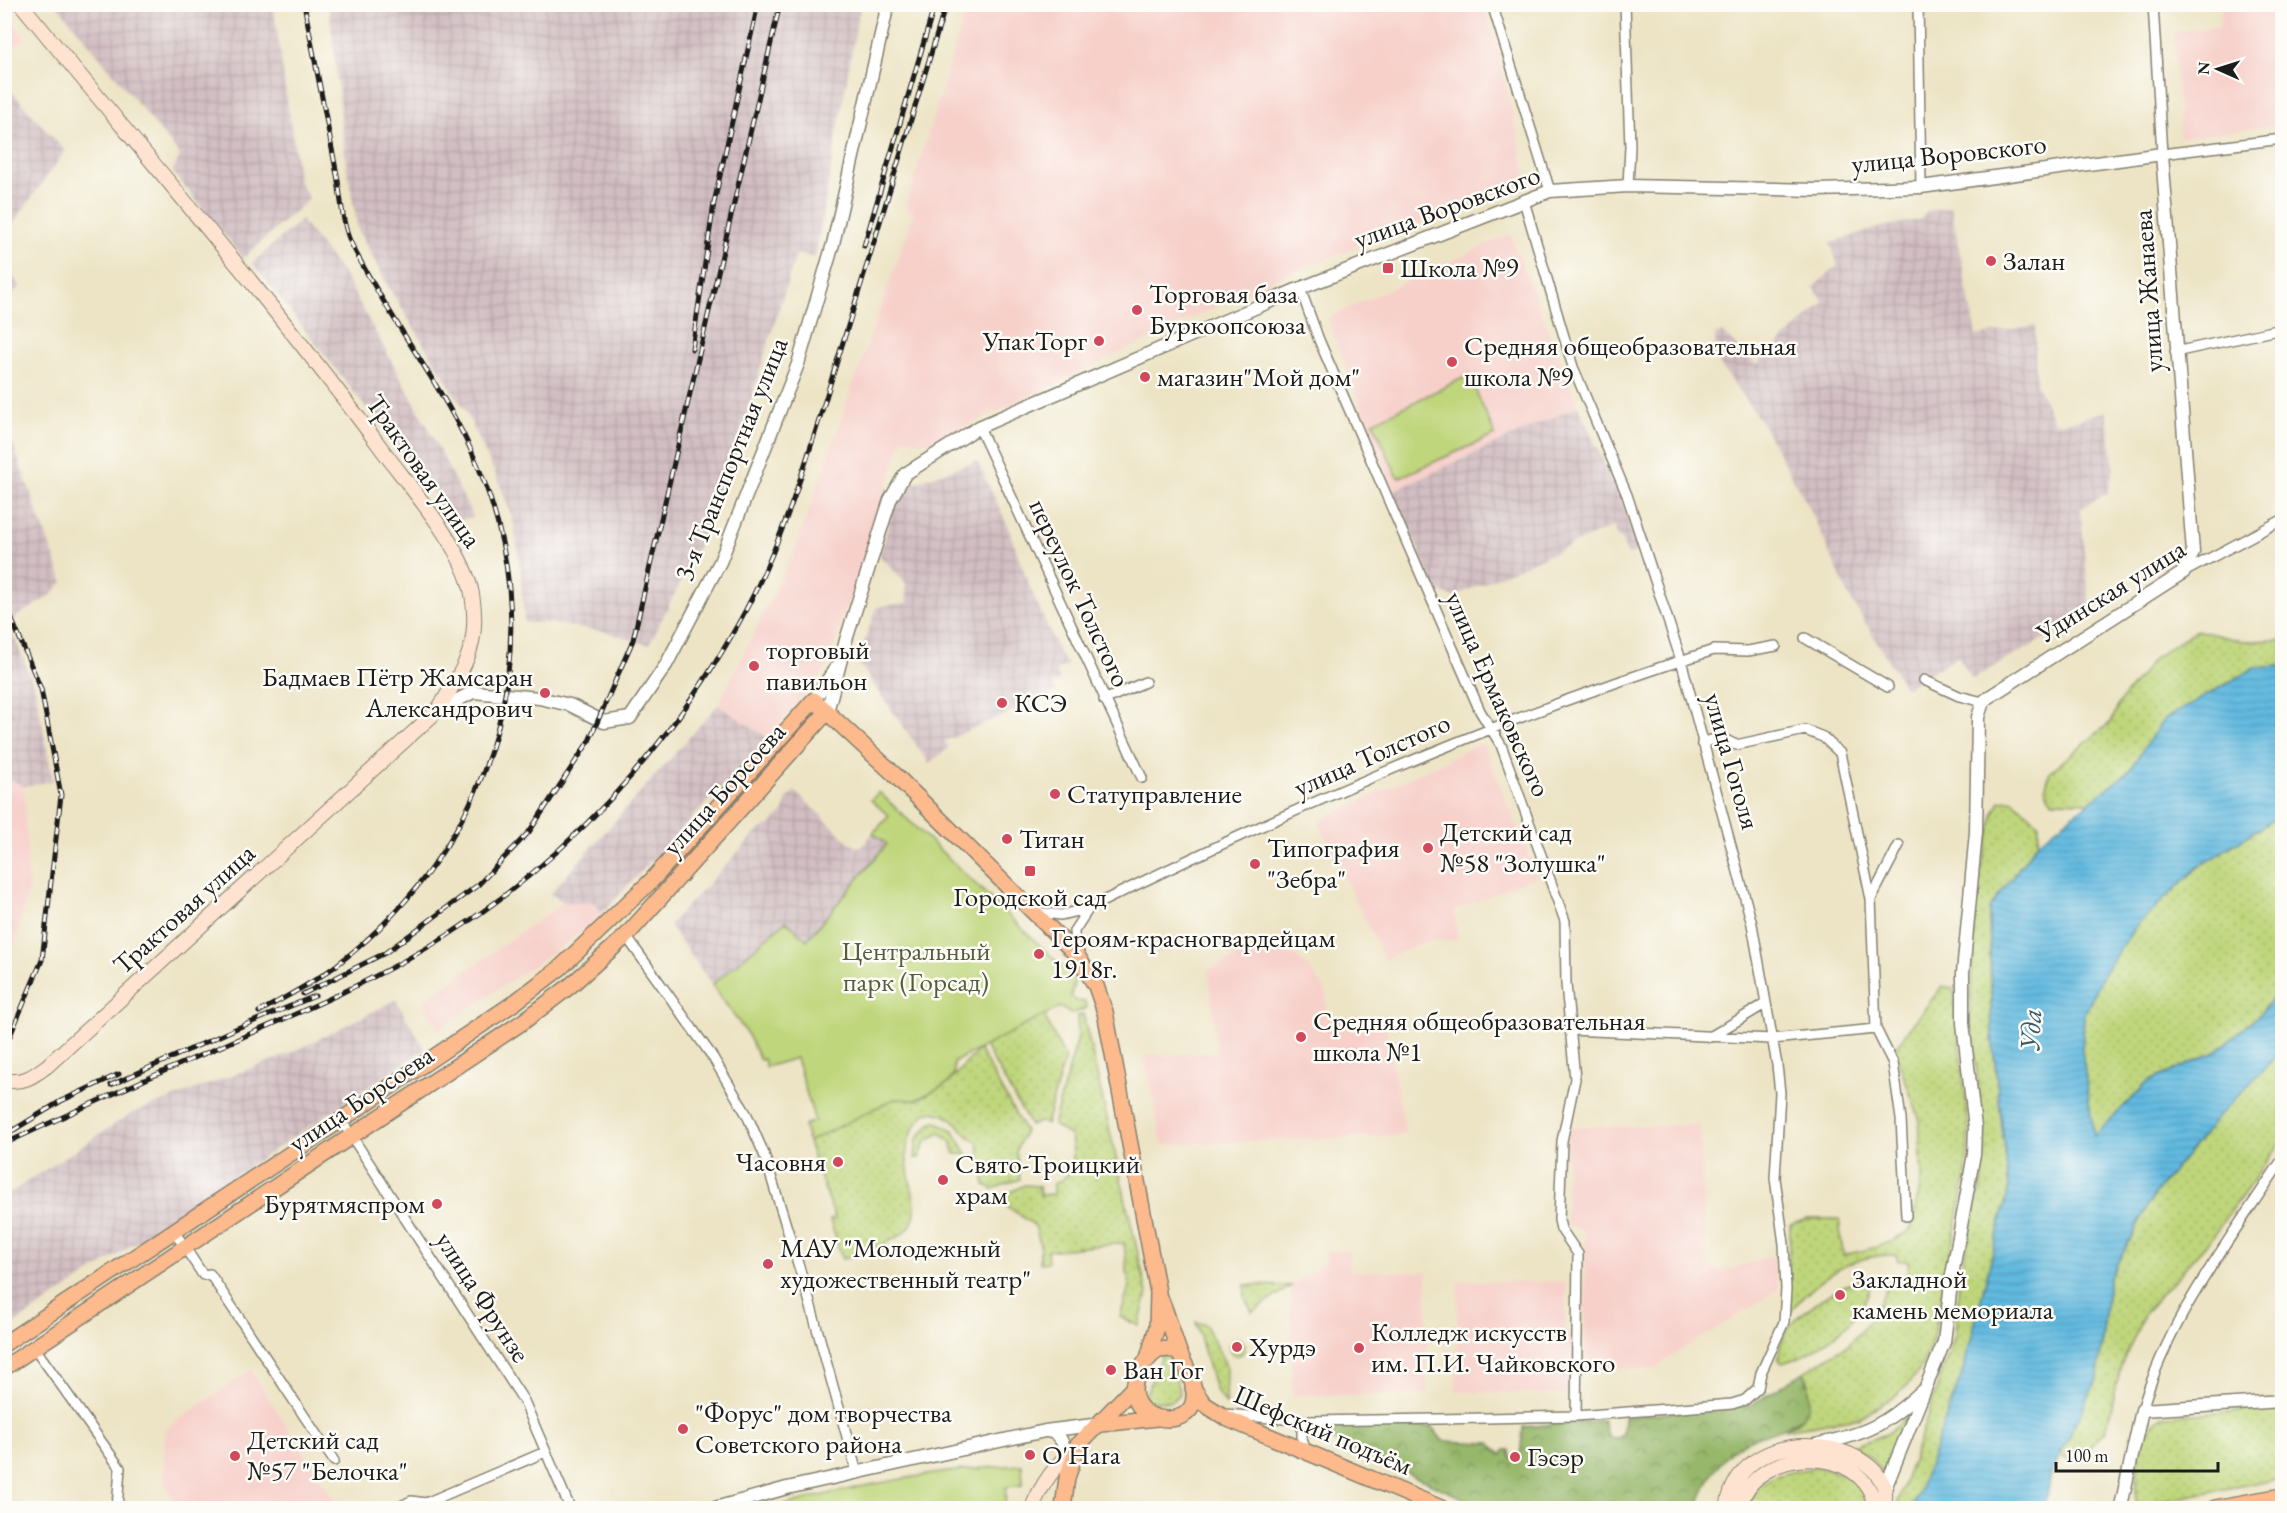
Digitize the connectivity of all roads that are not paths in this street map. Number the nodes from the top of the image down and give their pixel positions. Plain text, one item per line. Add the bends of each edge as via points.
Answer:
1 (21, 4) edge
2 (888, 4) edge
3 (1492, 4) edge
4 (1625, 4) edge
5 (1918, 4) edge
6 (2153, 4) edge
7 (2283, 139) edge
8 (2162, 154) junction
9 (1628, 186) junction
10 (1921, 187) junction
11 (1550, 191) junction
12 (1524, 201) junction
13 (1300, 288) junction
14 (2283, 329) edge
15 (2175, 352) junction
16 (979, 427) junction
17 (2283, 520) edge
18 (2184, 572) junction
19 (1805, 638) dead end
20 (1776, 646) dead end
21 (841, 660) junction
22 (1681, 660) junction
23 (1924, 680) dead end
24 (1145, 682) dead end
25 (1888, 687) dead end
26 (814, 700) junction
27 (1104, 700) junction
28 (1983, 702) junction
29 (437, 711) junction
30 (827, 712) junction
31 (1490, 727) junction
32 (1702, 743) junction
33 (1142, 777) dead end
34 (1899, 845) dead end
35 (1871, 899) junction
36 (1089, 908) junction
37 (1033, 912) junction
38 (626, 936) junction
39 (1076, 954) junction
40 (1765, 1004) junction
41 (1876, 1029) junction
42 (1570, 1030) junction
43 (1710, 1036) junction
44 (1772, 1039) junction
45 (4, 1080) edge
46 (341, 1120) junction
47 (351, 1136) junction
48 (2283, 1160) edge
49 (1906, 1216) dead end
50 (174, 1231) junction
51 (185, 1246) junction
52 (1158, 1292) junction
53 (4, 1344) edge
54 (34, 1347) junction
55 (1180, 1354) junction
56 (1148, 1358) junction
57 (4, 1368) edge
58 (1133, 1388) junction
59 (1193, 1388) junction
60 (1925, 1388) junction
61 (2283, 1401) edge
62 (2142, 1410) junction
63 (1217, 1413) junction
64 (1576, 1416) junction
65 (1160, 1418) junction
66 (1307, 1421) junction
67 (1101, 1424) junction
68 (1045, 1431) junction
69 (1078, 1445) junction
70 (1813, 1446) junction
71 (546, 1452) junction
72 (1306, 1453) junction
73 (1060, 1458) junction
74 (334, 1461) dead end
75 (857, 1473) junction
76 (1067, 1478) junction
77 (2283, 1496) edge
78 (1881, 1504) edge
79 (2121, 1506) dead end
80 (117, 1509) edge
81 (397, 1509) edge
82 (570, 1509) edge
83 (715, 1509) edge
84 (1032, 1509) edge
85 (1063, 1509) edge
86 (1441, 1509) edge
87 (1727, 1509) edge
88 (1740, 1509) edge
89 (2215, 1509) edge

1 - 29 main road, Трактовая улица via 348,404 440,527 471,592 474,621 469,659
2 - 29 street, 3-я Транспортная улица via 833,244 798,364 720,562 662,671 630,718 604,722 570,705 473,692
3 - 11 street
4 - 9 street
5 - 10 street
6 - 8 street, улица Жанаева
7 - 8 street, улица Воровского
8 - 10 street, улица Воровского
8 - 15 street, улица Жанаева
9 - 10 street, улица Воровского via 1817,190
9 - 11 street, улица Воровского
11 - 12 street, улица Воровского
12 - 13 street, улица Воровского
12 - 22 street, улица Гоголя via 1573,367 1627,495
13 - 16 street, улица Воровского
13 - 31 street, улица Ермаковского via 1392,510
14 - 15 street
15 - 18 street, улица Жанаева via 2193,552
16 - 21 street, улица Воровского via 914,466 897,483
16 - 27 street, переулок Толстого
17 - 18 street, Удинская улица
18 - 28 street, Удинская улица
19 - 25 street
20 - 22 street, улица Толстого via 1748,651 1714,650
21 - 26 street
21 - 30 street
22 - 31 street, улица Толстого
22 - 32 street, улица Гоголя
23 - 28 street
24 - 27 street
26 - 30 main road
26 - 46 main road, улица Борсоева via 651,881 590,942 514,1003
27 - 33 street, переулок Толстого
28 - 60 street via 1978,717 1976,832 1963,974 1974,1154 1944,1342
29 - 45 main road, Трактовая улица via 47,1066 27,1080
30 - 37 main road
30 - 38 main road, улица Борсоева
31 - 36 street, улица Толстого
31 - 42 street, улица Ермаковского via 1501,745 1565,921
32 - 35 street via 1720,737 1736,745 1805,730 1823,737 1840,753
32 - 40 street, улица Гоголя via 1750,915
34 - 35 street
35 - 41 street
36 - 37 street, улица Толстого via 1061,915
36 - 39 street via 1074,931
37 - 39 main road
38 - 47 main road, улица Борсоева via 524,1021
38 - 75 street via 712,1056 747,1115 764,1154
39 - 52 main road via 1096,986 1105,1012
40 - 43 street
40 - 44 street, улица Гоголя
41 - 44 street
41 - 49 street via 1893,1063 1901,1119
42 - 43 street
42 - 64 street, улица Ермаковского via 1575,1079 1562,1141 1559,1220 1578,1254
43 - 44 street
44 - 64 street, улица Гоголя via 1780,1093 1775,1178 1786,1289 1784,1322 1758,1388 1745,1400 1732,1404
46 - 47 street, улица Фрунзе
46 - 50 main road, улица Борсоева
47 - 51 main road, улица Борсоева
47 - 71 street, улица Фрунзе via 524,1401
48 - 62 street via 2188,1305 2162,1352
50 - 51 street
50 - 53 main road, улица Борсоева
51 - 54 main road, улица Борсоева
51 - 74 street via 203,1275 210,1274
52 - 55 main road
52 - 56 main road via 1157,1327
54 - 57 main road, улица Борсоева
54 - 80 street via 120,1468
55 - 56 main road via 1163,1349
55 - 59 main road
56 - 58 main road
58 - 65 main road via 1141,1408
58 - 67 main road
59 - 63 main road, Шефский подъём via 1204,1404
59 - 65 main road via 1193,1404 1186,1414 1177,1419
60 - 70 street via 1883,1424 1865,1433
60 - 78 street
61 - 62 street
62 - 79 street
63 - 66 street, улица Гоголя
63 - 72 main road, Шефский подъём
64 - 66 street, улица Гоголя
65 - 67 main road
66 - 72 street via 1302,1427
67 - 68 street
67 - 69 main road
68 - 73 street via 1056,1434
68 - 75 street
69 - 73 main road
69 - 76 main road
70 - 78 main road via 1858,1457 1873,1471
70 - 87 main road via 1773,1452 1750,1463 1734,1483
71 - 81 street via 426,1503 411,1501
71 - 82 street, улица Фрунзе
72 - 86 main road, Шефский подъём
73 - 76 street
73 - 84 main road
75 - 83 street
76 - 85 main road
77 - 89 main road
78 - 88 main road via 1858,1475 1819,1459 1767,1471 1746,1491

